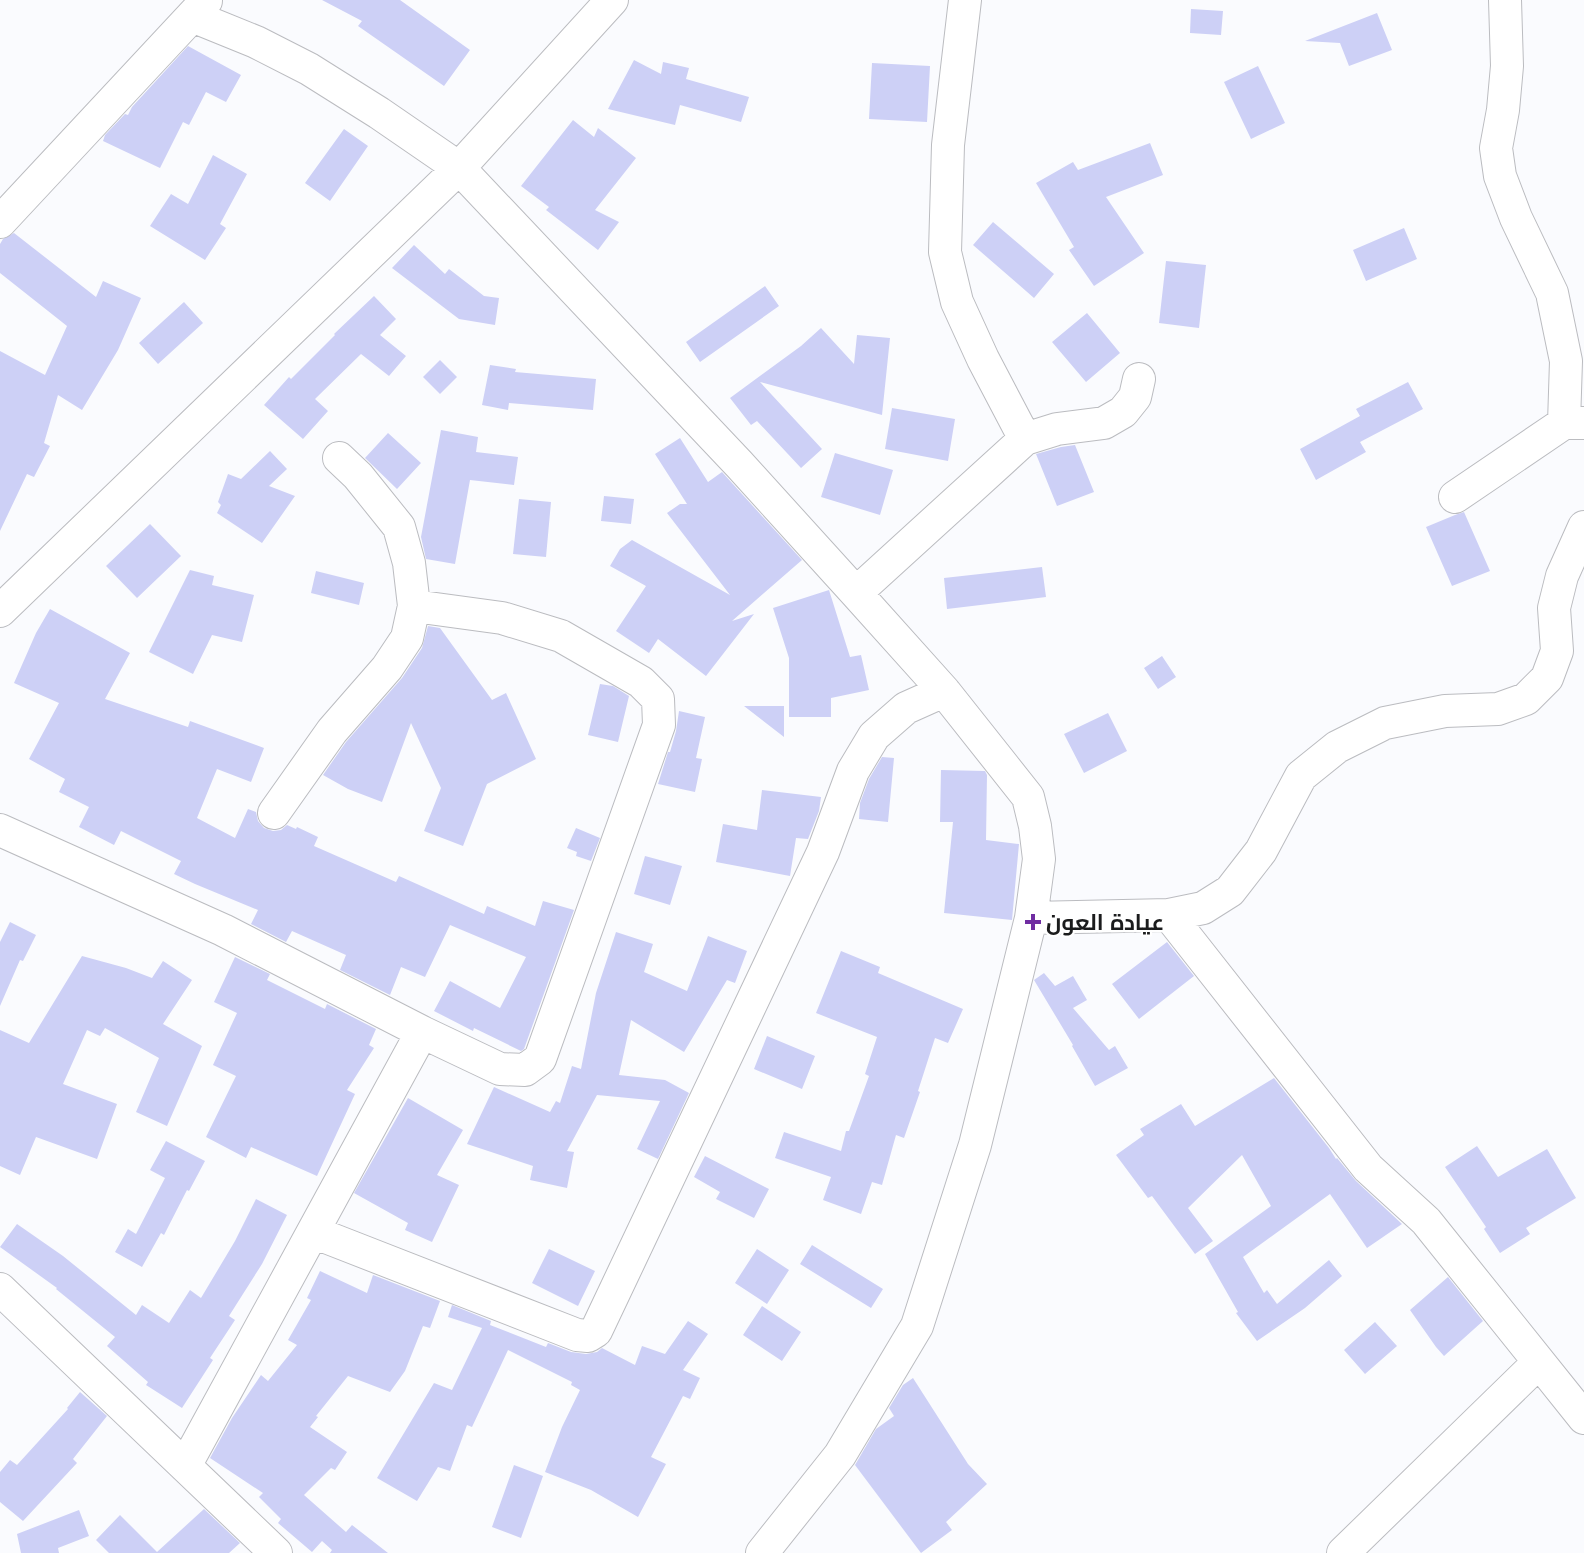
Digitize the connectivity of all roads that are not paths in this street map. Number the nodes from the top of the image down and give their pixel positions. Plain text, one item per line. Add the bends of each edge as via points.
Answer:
1 (612, 0) edge
2 (965, 0) edge
3 (1504, 0) edge
4 (200, 8) edge
5 (459, 168) junction
6 (0, 222) edge
7 (1139, 379) dead end
8 (1574, 423) edge
9 (1025, 439) junction
10 (339, 458) dead end
11 (1455, 497) dead end
12 (1584, 527) edge
13 (855, 593) junction
14 (414, 606) junction
15 (0, 611) edge
16 (944, 691) junction
17 (274, 813) dead end
18 (0, 830) edge
19 (1168, 915) junction
20 (1031, 918) junction
21 (422, 1032) junction
22 (312, 1232) junction
23 (0, 1289) edge
24 (1539, 1362) junction
25 (1584, 1418) edge
26 (185, 1466) junction
27 (276, 1553) edge
28 (762, 1553) edge
29 (1343, 1553) edge

1 - 5 street
2 - 9 street via 948,145 945,252 957,302
3 - 8 street via 1507,66 1496,148 1500,176 1552,293
4 - 5 street via 309,69
4 - 6 street
5 - 13 street
5 - 15 street
7 - 9 street via 1135,397 1124,412 1104,423 1057,429
8 - 11 street
9 - 13 street
10 - 14 street via 399,527 409,563
12 - 19 street via 1562,576 1554,608 1557,651 1547,678 1526,699 1498,709 1445,711 1385,723 1337,747 1301,776 1261,851 1230,891 1203,908
13 - 16 street
14 - 17 street via 407,639 387,668 332,730
14 - 21 street via 502,618 561,636 641,682 658,699 659,725 540,1059 525,1070 500,1069
16 - 20 street via 1028,797 1039,859
16 - 22 street via 906,708 874,736 853,771 823,852 596,1331 588,1336 578,1335
18 - 21 street via 223,930
19 - 20 street
19 - 24 street via 1368,1168 1426,1221
20 - 28 street via 975,1145 917,1326 840,1455
21 - 22 street
22 - 26 street
23 - 26 street
24 - 25 street
24 - 29 street
26 - 27 street

